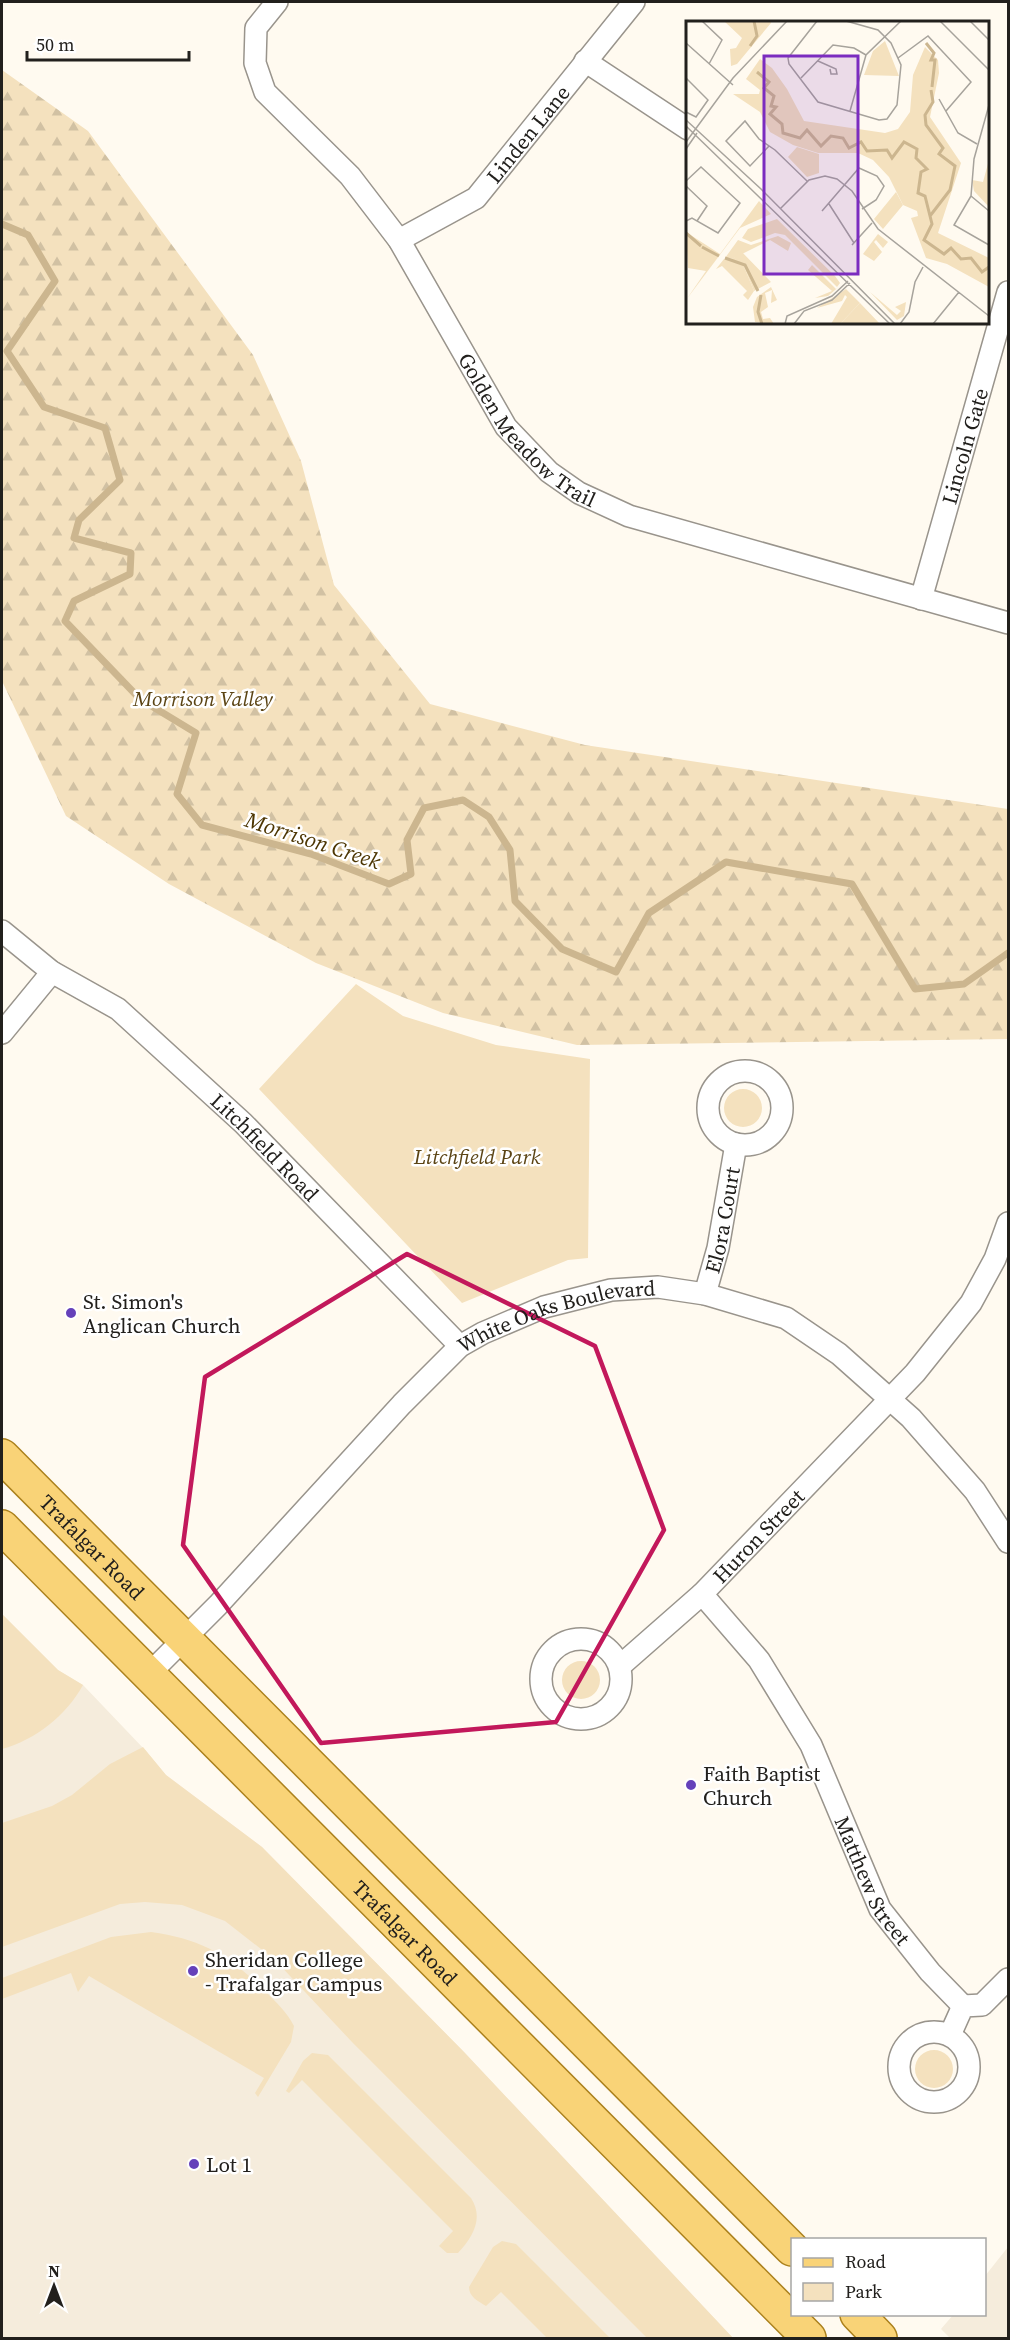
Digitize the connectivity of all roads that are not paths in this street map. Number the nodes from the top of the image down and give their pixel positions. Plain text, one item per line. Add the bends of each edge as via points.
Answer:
1 (277, 2) edge
2 (634, 2) edge
3 (585, 61) junction
4 (686, 128) edge
5 (399, 240) junction
6 (1008, 292) edge
7 (921, 599) junction
8 (1008, 623) edge
9 (2, 931) edge
10 (52, 972) junction
11 (2, 1033) edge
12 (736, 1144) dead end
13 (1008, 1223) edge
14 (705, 1294) junction
15 (460, 1346) junction
16 (889, 1397) junction
17 (2, 1456) edge
18 (2, 1527) edge
19 (1008, 1542) edge
20 (702, 1594) junction
21 (184, 1639) junction
22 (620, 1666) dead end
23 (148, 1675) junction
24 (1008, 1979) edge
25 (963, 2006) junction
26 (950, 2035) dead end
27 (791, 2248) edge
28 (859, 2316) edge
29 (809, 2338) edge
30 (880, 2338) edge

1 - 5 street, Golden Meadow Trail via 256,28 255,63 265,92 350,176
2 - 3 street, Linden Lane
3 - 4 street
3 - 5 street, Linden Lane via 476,198
5 - 7 street, Golden Meadow Trail via 506,427 549,472 579,493 629,516
6 - 7 street, Lincoln Gate
7 - 8 street, Golden Meadow Trail
9 - 10 street, Litchfield Road
10 - 11 street
10 - 15 street, Litchfield Road via 118,1009 235,1115
12 - 14 street, Elora Court via 718,1248
13 - 16 street, Huron Street via 971,1303 915,1373
14 - 15 street, White Oaks Boulevard via 658,1287 611,1290 544,1307
14 - 16 street, White Oaks Boulevard via 786,1318 839,1353
15 - 21 street, White Oaks Boulevard
16 - 19 street, White Oaks Boulevard via 975,1491
16 - 20 street, Huron Street
17 - 21 main road, Trafalgar Road
18 - 23 main road, Trafalgar Road
20 - 22 street, Huron Street
20 - 25 street, Matthew Street via 759,1660 810,1745 880,1909
21 - 23 street, White Oaks Boulevard
21 - 27 main road, Trafalgar Road
23 - 29 main road, Trafalgar Road
24 - 25 street via 982,2005
25 - 26 street
28 - 30 main road

